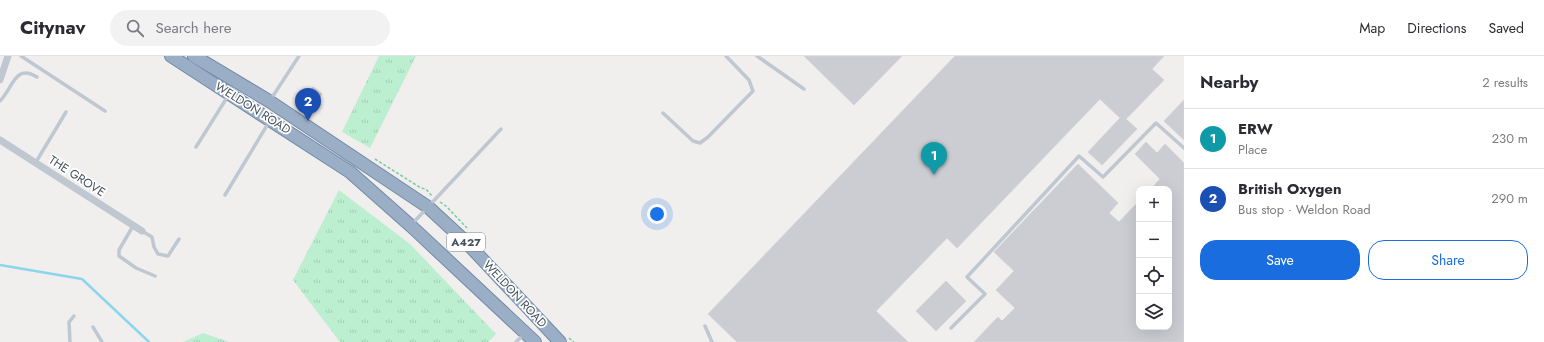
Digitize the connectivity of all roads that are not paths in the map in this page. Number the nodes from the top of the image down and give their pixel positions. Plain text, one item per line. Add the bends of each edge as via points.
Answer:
1 (8, 56) edge
2 (22, 56) edge
3 (170, 56) edge
4 (194, 56) edge
5 (299, 56) edge
6 (726, 56) edge
7 (757, 56) edge
8 (37, 77) dead end
9 (0, 80) edge
10 (804, 89) dead end
11 (230, 93) junction
12 (0, 101) edge
13 (269, 101) junction
14 (105, 111) dead end
15 (66, 112) dead end
16 (663, 113) dead end
17 (271, 119) junction
18 (502, 129) dead end
19 (0, 140) edge
20 (196, 147) dead end
21 (1184, 148) edge
22 (36, 162) junction
23 (225, 195) dead end
24 (428, 207) junction
25 (133, 226) junction
26 (411, 226) junction
27 (142, 231) joint
28 (179, 239) dead end
29 (155, 276) dead end
30 (74, 316) dead end
31 (705, 326) dead end
32 (93, 327) dead end
33 (951, 328) dead end
34 (526, 333) junction
35 (70, 342) edge
36 (102, 342) edge
37 (516, 342) edge
38 (535, 342) edge
39 (560, 342) edge
40 (712, 342) edge

1 - 9 street
2 - 14 lane
3 - 11 highway, WELDON ROAD / A427
4 - 13 highway, WELDON ROAD / A427
5 - 13 lane
6 - 16 lane via 750,80 753,91 708,138 700,143 693,141
7 - 10 lane
8 - 12 lane via 24,71 19,74
11 - 17 highway, WELDON ROAD / A427
11 - 20 lane
13 - 24 highway, WELDON ROAD / A427
15 - 22 lane
17 - 23 lane
17 - 26 highway, WELDON ROAD / A427 via 350,172
18 - 24 lane
19 - 22 street, THE GROVE
21 - 33 lane via 1156,123 1103,177 1079,156 967,277 985,294
22 - 25 street, THE GROVE
24 - 26 lane
24 - 39 highway, WELDON ROAD / A427 via 467,243
25 - 27 street, THE GROVE
25 - 29 lane via 119,250 119,256 142,272
26 - 34 highway, WELDON ROAD / A427
27 - 28 lane via 152,237 158,254 168,256
30 - 35 lane via 69,322
31 - 40 lane
32 - 36 lane
34 - 37 lane
34 - 38 highway, WELDON ROAD / A427

